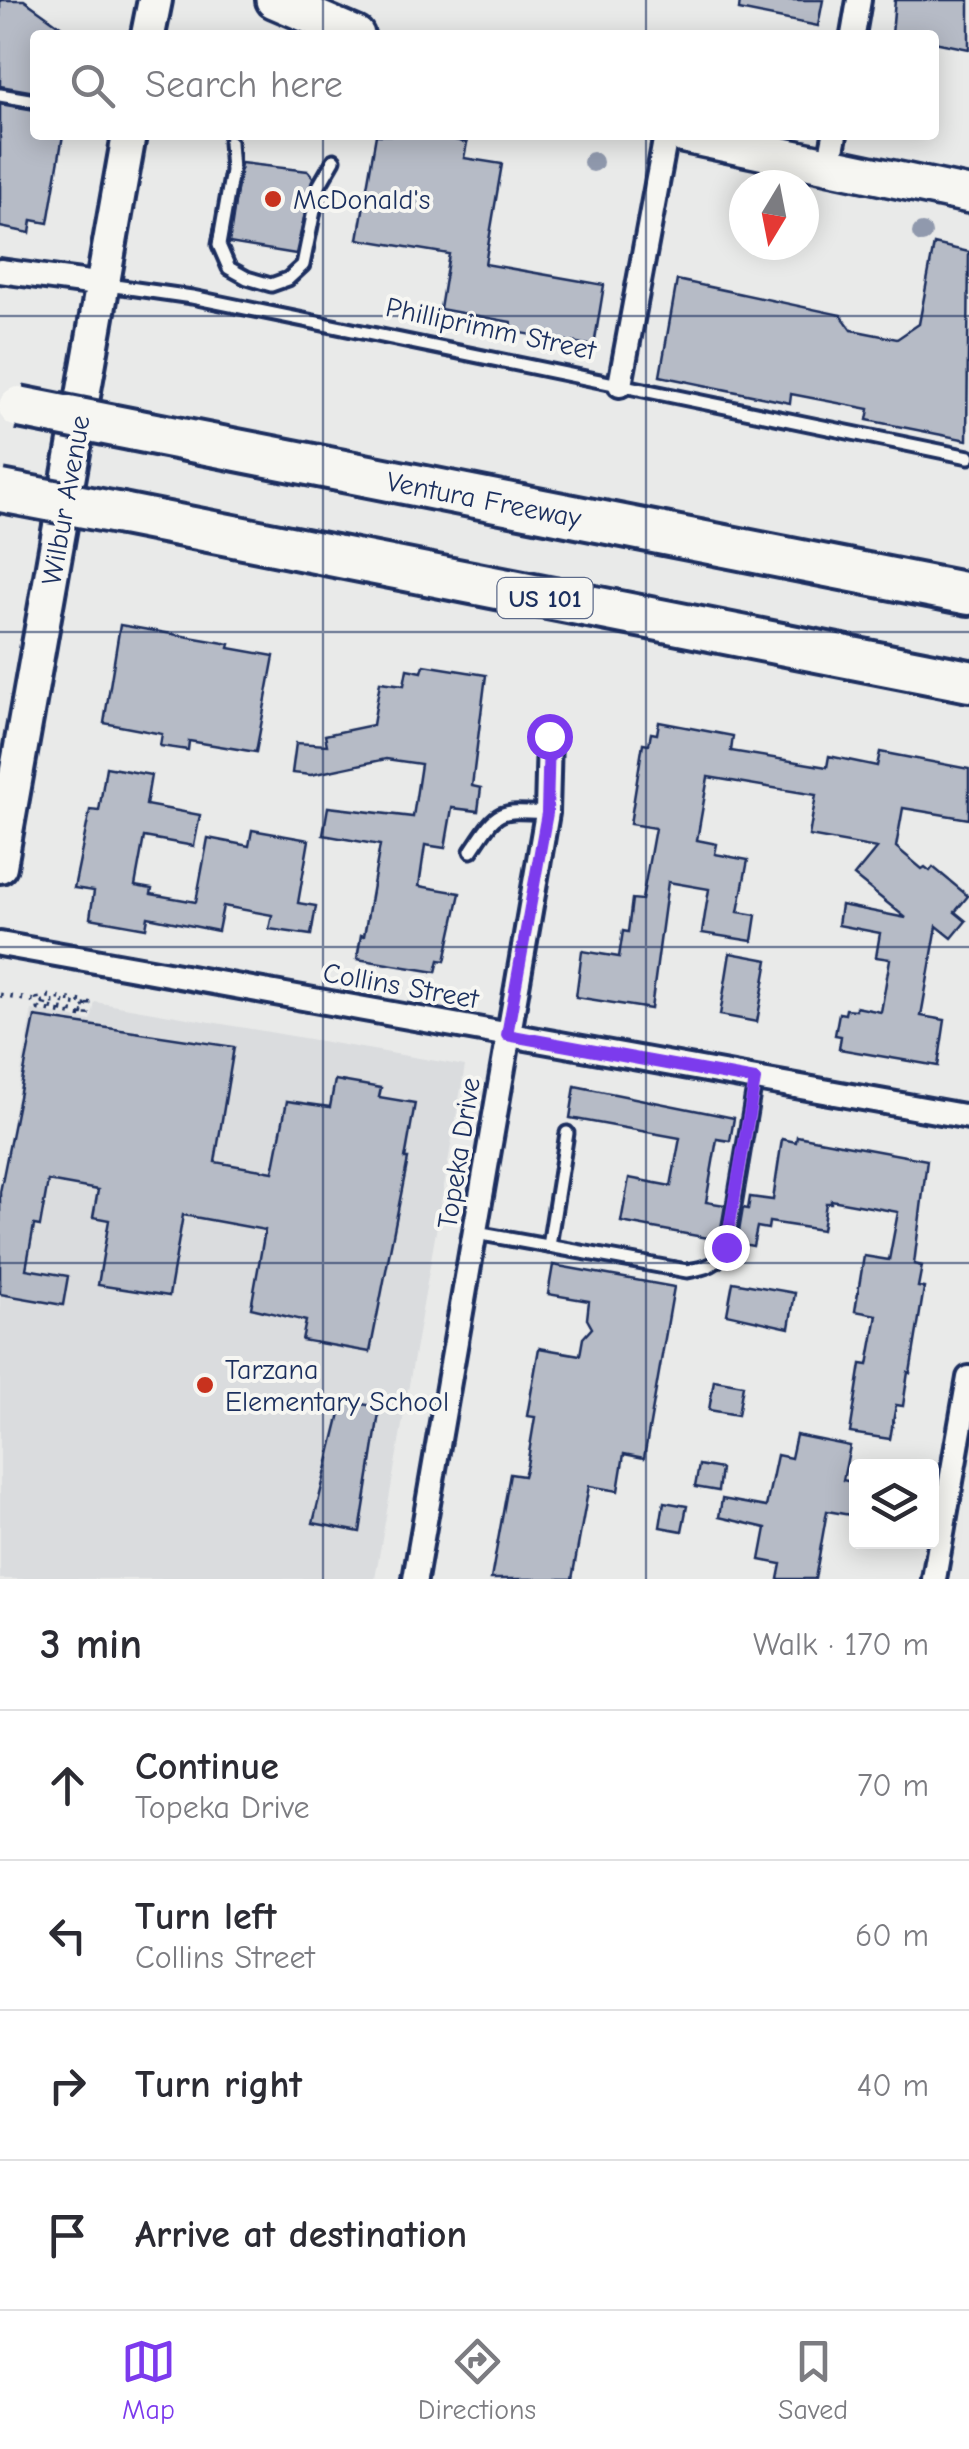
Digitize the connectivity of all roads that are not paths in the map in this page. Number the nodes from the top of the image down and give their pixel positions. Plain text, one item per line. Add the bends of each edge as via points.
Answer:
1 (155, 0) edge
2 (274, 0) edge
3 (859, 0) edge
4 (149, 30) edge
5 (344, 30) edge
6 (855, 30) edge
7 (0, 94) edge
8 (30, 100) edge
9 (128, 140) edge
10 (665, 140) edge
11 (733, 140) edge
12 (230, 142) dead end
13 (832, 150) edge
14 (334, 160) dead end
15 (969, 194) edge
16 (0, 271) edge
17 (104, 285) junction
18 (620, 385) junction
19 (9, 405) edge
20 (969, 457) edge
21 (0, 491) edge
22 (969, 594) edge
23 (969, 681) edge
24 (549, 736) dead end
25 (547, 813) junction
26 (471, 852) dead end
27 (0, 866) edge
28 (0, 944) edge
29 (507, 1035) junction
30 (755, 1080) junction
31 (969, 1118) edge
32 (567, 1133) dead end
33 (476, 1233) junction
34 (549, 1246) junction
35 (969, 1378) edge
36 (415, 1579) edge
37 (934, 1579) edge

1 - 4 main road
2 - 5 main road
3 - 6 street
7 - 8 lane
9 - 17 main road, Wilbur Avenue
10 - 18 street
11 - 13 main road
12 - 14 lane via 232,171 219,245 230,268 271,285 303,265 319,186
13 - 15 main road
16 - 17 street, Philliprimm Street
17 - 18 lane, Philliprimm Street via 192,296
17 - 27 main road, Wilbur Avenue
18 - 20 lane, Philliprimm Street
19 - 22 highway, Ventura Freeway, bridge
21 - 23 highway, US 101, bridge
24 - 25 street, Topeka Drive
25 - 26 lane via 500,812
25 - 29 street, Topeka Drive
28 - 29 street, Collins Street
29 - 30 street, Collins Street
29 - 33 street, Topeka Drive
30 - 31 street, Collins Street
30 - 34 lane via 720,1260 686,1271
32 - 34 lane
33 - 34 lane
33 - 36 street, Topeka Drive
35 - 37 street

